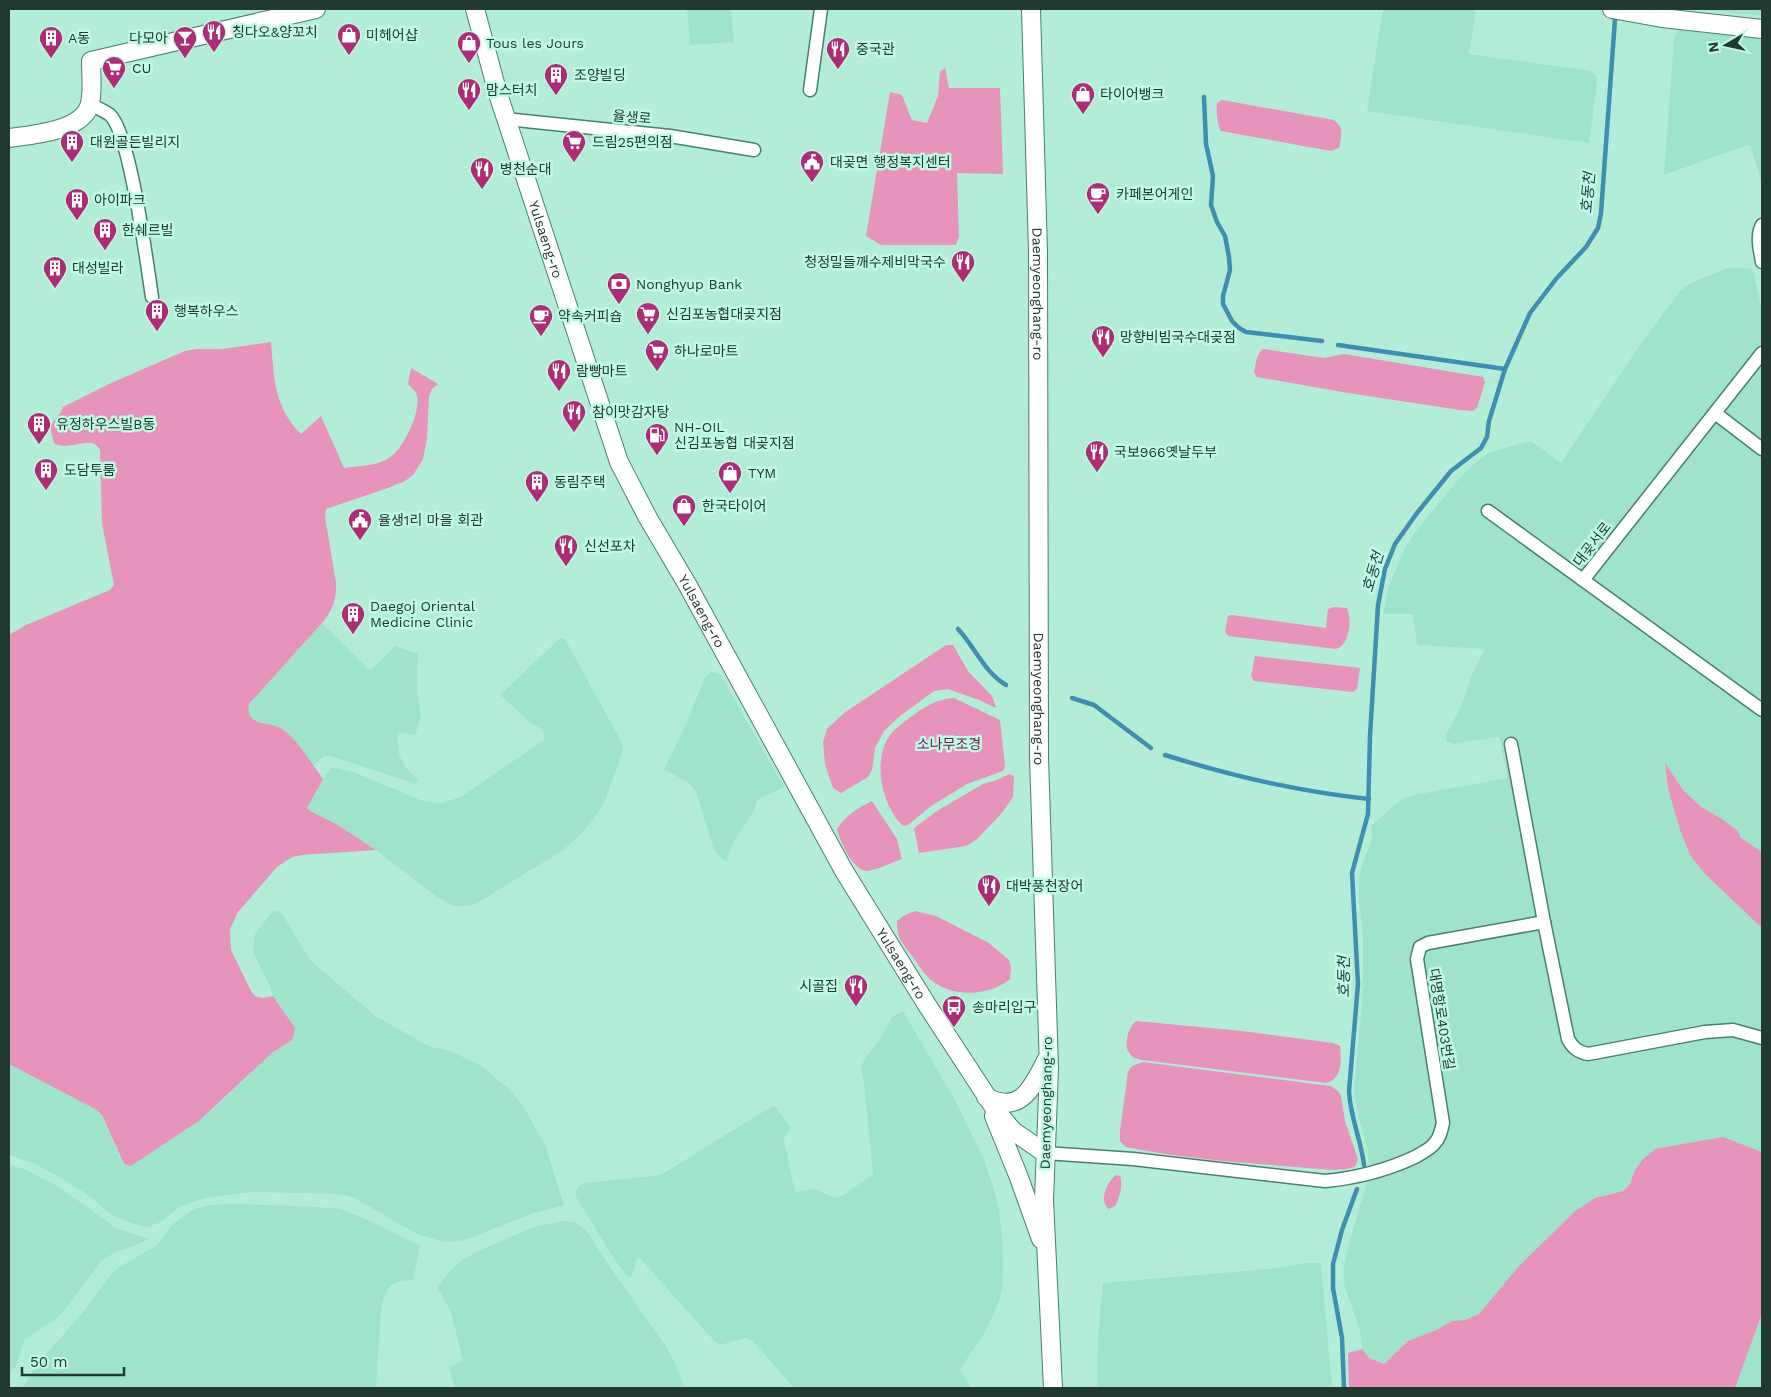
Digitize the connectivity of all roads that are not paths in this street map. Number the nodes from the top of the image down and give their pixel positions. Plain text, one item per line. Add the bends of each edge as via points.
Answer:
1 (316, 9) edge
2 (475, 9) edge
3 (821, 9) edge
4 (1031, 9) edge
5 (1612, 9) edge
6 (1762, 29) edge
7 (810, 90) dead end
8 (90, 104) junction
9 (506, 119) junction
10 (9, 138) edge
11 (754, 150) dead end
12 (1762, 225) edge
13 (1762, 262) edge
14 (152, 297) dead end
15 (1762, 353) edge
16 (1715, 413) junction
17 (1762, 449) edge
18 (1488, 511) dead end
19 (1583, 580) junction
20 (1762, 710) edge
21 (1511, 744) dead end
22 (1544, 922) junction
23 (1762, 1038) edge
24 (1048, 1056) junction
25 (986, 1097) junction
26 (1045, 1153) junction
27 (1046, 1254) junction
28 (1053, 1388) edge

1 - 8 street via 91,61
2 - 9 street, Yulsaeng-ro
3 - 7 street
4 - 24 street, Daemyeonghang-ro via 1038,252 1039,757
5 - 6 street
8 - 10 street via 78,120 62,128
8 - 14 street via 111,116 121,135 131,173
9 - 11 street, 율생로 via 670,136
9 - 25 street, Yulsaeng-ro via 619,462 844,870
12 - 13 street via 1759,245
15 - 16 street, 대곶서로
16 - 17 street
16 - 19 street, 대곶서로
18 - 19 street
19 - 20 street, 대곶서로
21 - 22 street
22 - 23 street via 1568,1039 1580,1052 1588,1054 1705,1032 1733,1030
22 - 26 street, 대명항로403번길 via 1420,947 1417,959 1443,1123 1434,1145 1396,1166 1354,1178 1325,1181 1133,1159
24 - 25 street via 1032,1086 1020,1100 1005,1103
24 - 26 street, Daemyeonghang-ro
25 - 26 street, Yulsaeng-ro via 1013,1132
25 - 27 street
26 - 27 street, Daemyeonghang-ro
27 - 28 street, Daemyeonghang-ro

